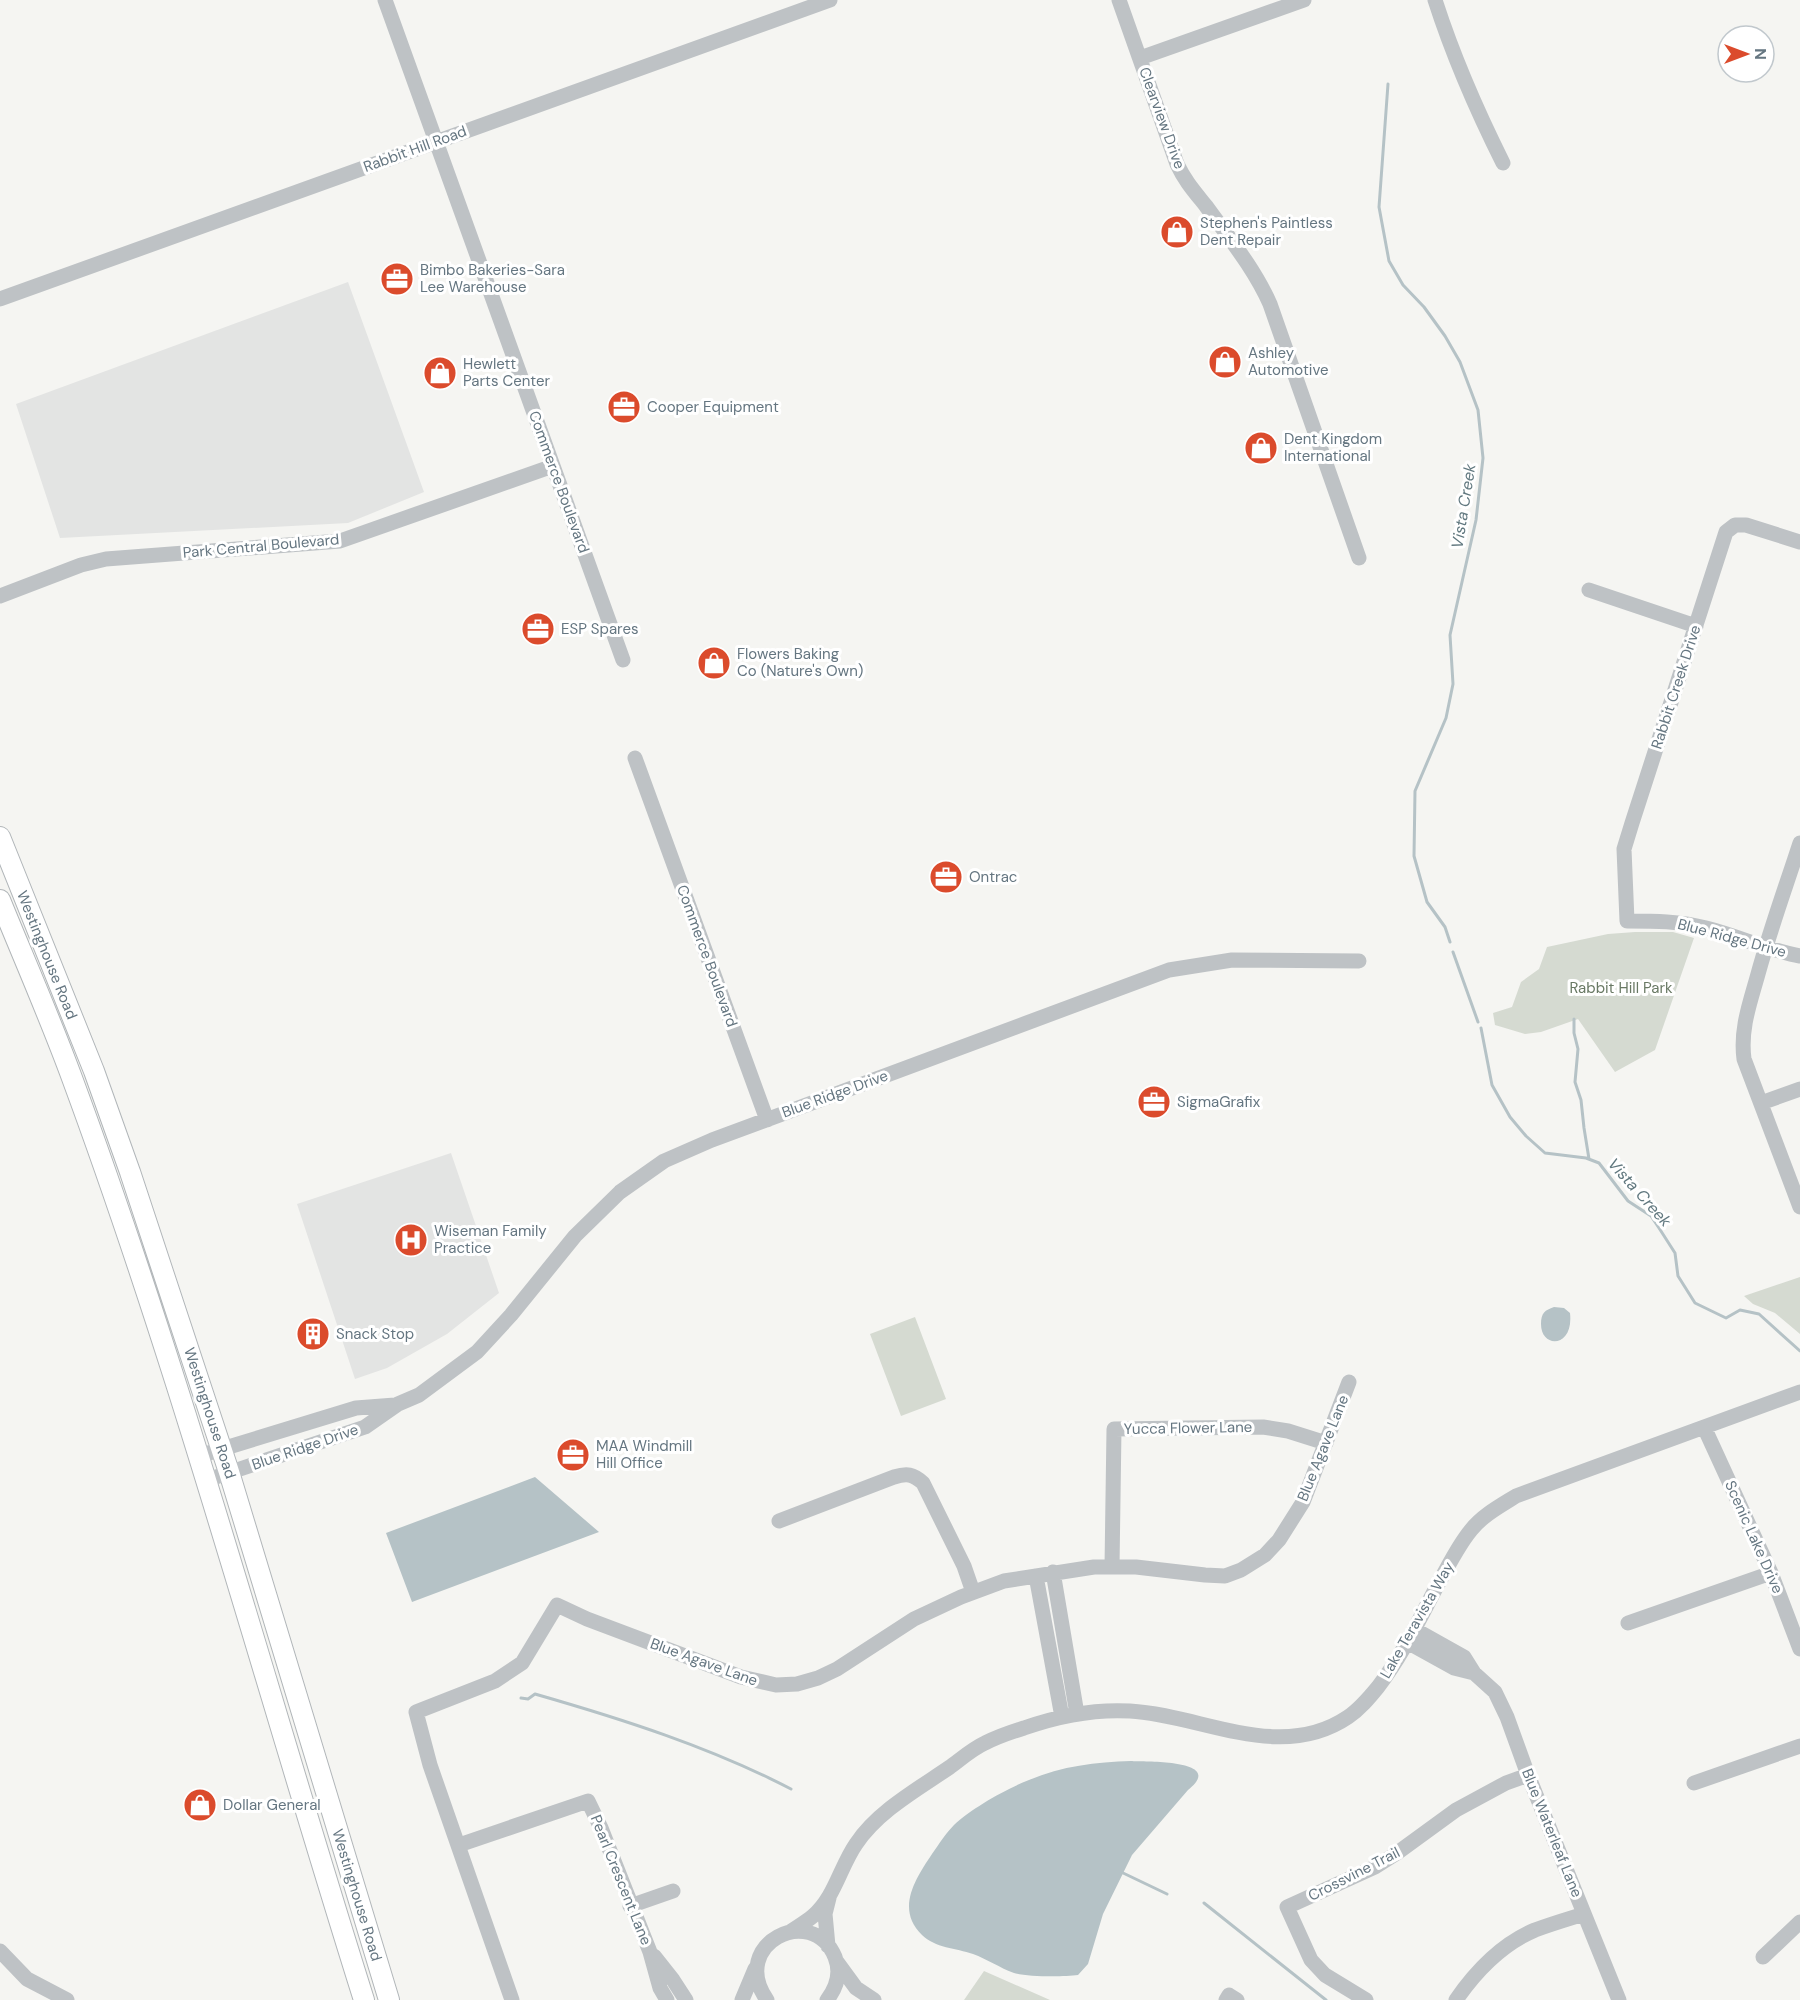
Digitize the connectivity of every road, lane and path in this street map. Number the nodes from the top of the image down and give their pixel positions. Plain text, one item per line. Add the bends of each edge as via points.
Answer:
1 (385, 0) edge
2 (830, 0) edge
3 (1119, 0) edge
4 (1305, 0) edge
5 (1435, 0) edge
6 (1140, 58) junction
7 (436, 141) junction
8 (1503, 163) dead end
9 (0, 299) edge
10 (553, 466) junction
11 (1800, 542) edge
12 (1359, 558) dead end
13 (1588, 590) dead end
14 (0, 596) edge
15 (1696, 626) junction
16 (623, 660) dead end
17 (635, 759) dead end
18 (1800, 843) edge
19 (2, 845) edge
20 (0, 900) edge
21 (1627, 921) joint
22 (1765, 948) junction
23 (1800, 956) edge
24 (1359, 961) dead end
25 (1800, 1089) edge
26 (1761, 1103) junction
27 (767, 1119) junction
28 (1800, 1207) edge
29 (1349, 1382) dead end
30 (1800, 1392) edge
31 (398, 1404) junction
32 (1704, 1427) junction
33 (1326, 1443) junction
34 (222, 1449) junction
35 (199, 1456) junction
36 (229, 1472) junction
37 (207, 1480) junction
38 (779, 1521) dead end
39 (1112, 1567) junction
40 (1053, 1572) junction
41 (1771, 1573) junction
42 (1036, 1576) junction
43 (973, 1592) junction
44 (1628, 1623) dead end
45 (1411, 1635) junction
46 (1800, 1649) edge
47 (1070, 1716) junction
48 (1800, 1746) edge
49 (1528, 1775) junction
50 (1694, 1783) dead end
51 (459, 1845) junction
52 (674, 1891) dead end
53 (830, 1895) junction
54 (630, 1906) junction
55 (1584, 1914) junction
56 (1800, 1922) edge
57 (790, 1932) junction
58 (828, 1946) junction
59 (0, 1951) edge
60 (650, 1952) junction
61 (1763, 1957) dead end
62 (837, 1962) junction
63 (756, 1967) junction
64 (67, 2000) edge
65 (364, 2000) edge
66 (389, 2000) edge
67 (512, 2000) edge
68 (667, 2000) edge
69 (686, 2000) edge
70 (742, 2000) edge
71 (767, 2000) edge
72 (827, 2000) edge
73 (874, 2000) edge
74 (1226, 2000) edge
75 (1237, 2000) edge
76 (1366, 2000) edge
77 (1456, 2000) edge
78 (1619, 2000) edge

1 - 7 street, Commerce Boulevard
2 - 7 street, Rabbit Hill Road
3 - 6 street, Clearview Drive
4 - 6 street
5 - 8 street via 1450,44
6 - 12 street, Clearview Drive via 1186,183 1250,265 1270,304
7 - 9 street, Rabbit Hill Road
7 - 10 street, Commerce Boulevard
10 - 14 street, Park Central Boulevard via 340,541 106,559 81,564
10 - 16 street, Commerce Boulevard
11 - 15 street, Rabbit Creek Drive via 1746,525 1736,525 1726,532
13 - 15 street
15 - 21 street, Rabbit Creek Drive via 1624,849
17 - 27 street, Commerce Boulevard
18 - 22 street
19 - 34 main road, Westinghouse Road via 94,1071
20 - 35 main road, Westinghouse Road via 72,1079
21 - 22 street, Blue Ridge Drive via 1703,927
22 - 23 street, Blue Ridge Drive
22 - 26 street via 1743,1024 1742,1041 1744,1059
24 - 27 street, Blue Ridge Drive via 1232,960 1169,970
25 - 26 street
26 - 28 street
27 - 31 street, Blue Ridge Drive via 664,1161 620,1192 575,1236 477,1352 418,1395
29 - 33 street, Blue Agave Lane
30 - 32 street, Lake Teravista Way
31 - 34 street, Blue Ridge Drive via 356,1408
31 - 36 street, Blue Ridge Drive via 365,1427
32 - 41 street, Scenic Lake Drive
32 - 45 street, Lake Teravista Way via 1516,1496 1493,1510 1472,1528 1458,1548
33 - 39 street, Blue Agave Lane via 1303,1502 1279,1540 1265,1555 1241,1570 1225,1576
33 - 39 street, Yucca Flower Lane via 1263,1427 1114,1429
34 - 35 street, Blue Ridge Drive
34 - 36 main road, Westinghouse Road
35 - 37 main road, Westinghouse Road
36 - 37 street, Blue Ridge Drive
36 - 66 main road, Westinghouse Road
37 - 65 main road, Westinghouse Road
38 - 43 street via 894,1477 914,1475 923,1483
39 - 40 street, Blue Agave Lane
40 - 42 street, Blue Agave Lane
40 - 47 street
41 - 44 street
41 - 46 street, Scenic Lake Drive
42 - 43 street, Blue Agave Lane via 1004,1581
42 - 47 street
43 - 51 street, Blue Agave Lane via 914,1619 827,1674 797,1684 776,1685 741,1677 557,1605 522,1663 495,1681 416,1712
45 - 47 street, Lake Teravista Way via 1386,1675 1356,1711 1308,1734 1264,1737 1129,1711 1091,1711
45 - 49 street, Blue Waterleaf Lane via 1454,1650 1495,1692
47 - 53 street, Lake Teravista Way via 1021,1728 983,1744 916,1789 880,1817 856,1844
48 - 50 street
49 - 55 street, Blue Waterleaf Lane
49 - 76 street, Crossvine Trail via 1456,1810 1375,1867 1287,1907 1311,1960 1325,1975
51 - 54 street, Pearl Crescent Lane via 588,1801
51 - 67 street, Blue Agave Lane
52 - 54 street
53 - 57 street, Lake Teravista Way via 812,1917
53 - 58 street, Lake Teravista Way via 825,1914
54 - 60 street, Pearl Crescent Lane
55 - 77 street via 1534,1930 1505,1947 1480,1969
55 - 78 street, Blue Waterleaf Lane
56 - 61 street
57 - 58 street via 811,1933
57 - 63 street, Lake Teravista Way via 767,1944
58 - 62 street
59 - 64 street via 27,1979
60 - 68 street, Pearl Crescent Lane
60 - 69 street, Pearl Crescent Lane
62 - 72 street via 837,1983
62 - 73 street via 856,1988
63 - 70 street, Lake Teravista Way
63 - 71 street via 756,1979
74 - 75 street via 1229,1995

